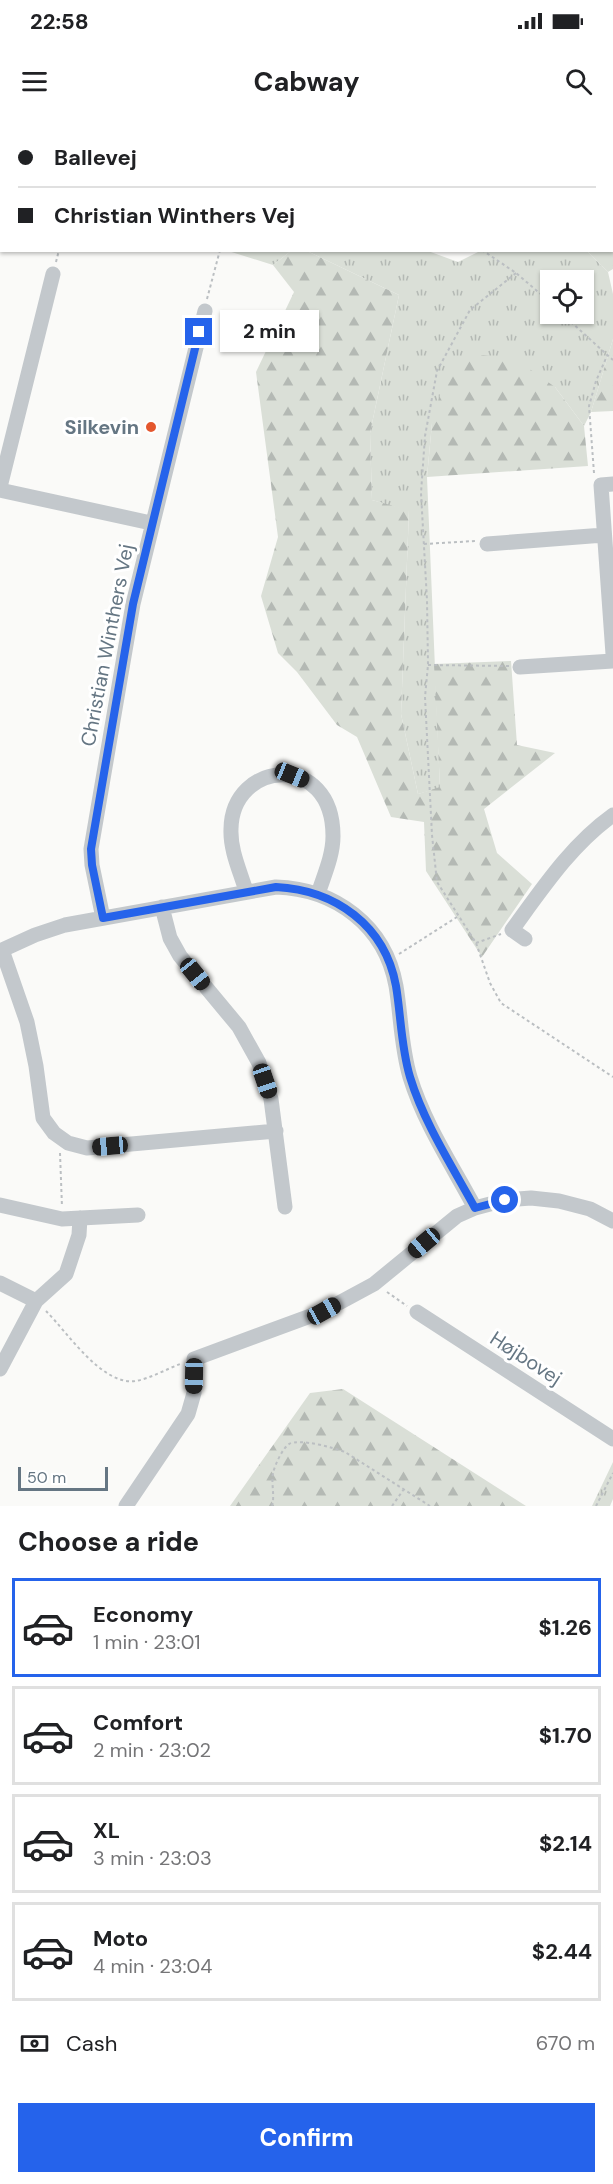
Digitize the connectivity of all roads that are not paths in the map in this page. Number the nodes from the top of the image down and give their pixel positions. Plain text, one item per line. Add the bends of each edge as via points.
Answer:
1 (53, 274) dead end
2 (205, 311) road end
3 (607, 485) edge
4 (0, 488) edge
5 (152, 523) junction
6 (603, 535) junction
7 (487, 544) road end
8 (612, 627) edge
9 (613, 654) edge
10 (613, 661) edge
11 (520, 667) road end
12 (613, 815) edge
13 (246, 891) junction
14 (318, 894) junction
15 (162, 907) junction
16 (103, 918) junction
17 (518, 934) road end
18 (1, 951) edge
19 (276, 1131) junction
20 (0, 1205) edge
21 (285, 1207) dead end
22 (475, 1208) junction
23 (138, 1215) dead end
24 (80, 1218) junction
25 (613, 1221) edge
26 (0, 1283) edge
27 (36, 1301) junction
28 (417, 1312) road end
29 (0, 1370) edge
30 (613, 1439) edge
31 (126, 1506) edge

1 - 4 street
2 - 5 street, Christian Winthers Vej
3 - 6 street
4 - 5 street
5 - 16 street, Christian Winthers Vej via 133,604 91,849
6 - 7 street
6 - 8 street
8 - 9 street
10 - 11 street
12 - 17 street via 556,868
13 - 14 street via 276,887
13 - 14 street via 233,850 231,828 236,803 252,785 270,776 292,775 311,782 326,799 332,819 331,854
13 - 15 street
14 - 22 street via 342,905 378,940 396,985 409,1076 422,1109
15 - 16 street
15 - 19 street via 170,938 180,956 239,1028 259,1063
16 - 18 street via 35,935
18 - 19 street via 27,1022 43,1118 68,1143 87,1148
19 - 21 street
20 - 24 street via 63,1219
22 - 25 street via 531,1198 590,1209
22 - 31 street via 457,1216 374,1284 324,1311 194,1359 194,1393 188,1414
23 - 24 street
24 - 27 street via 66,1274
26 - 27 street
27 - 29 street
28 - 30 street, Højbovej

